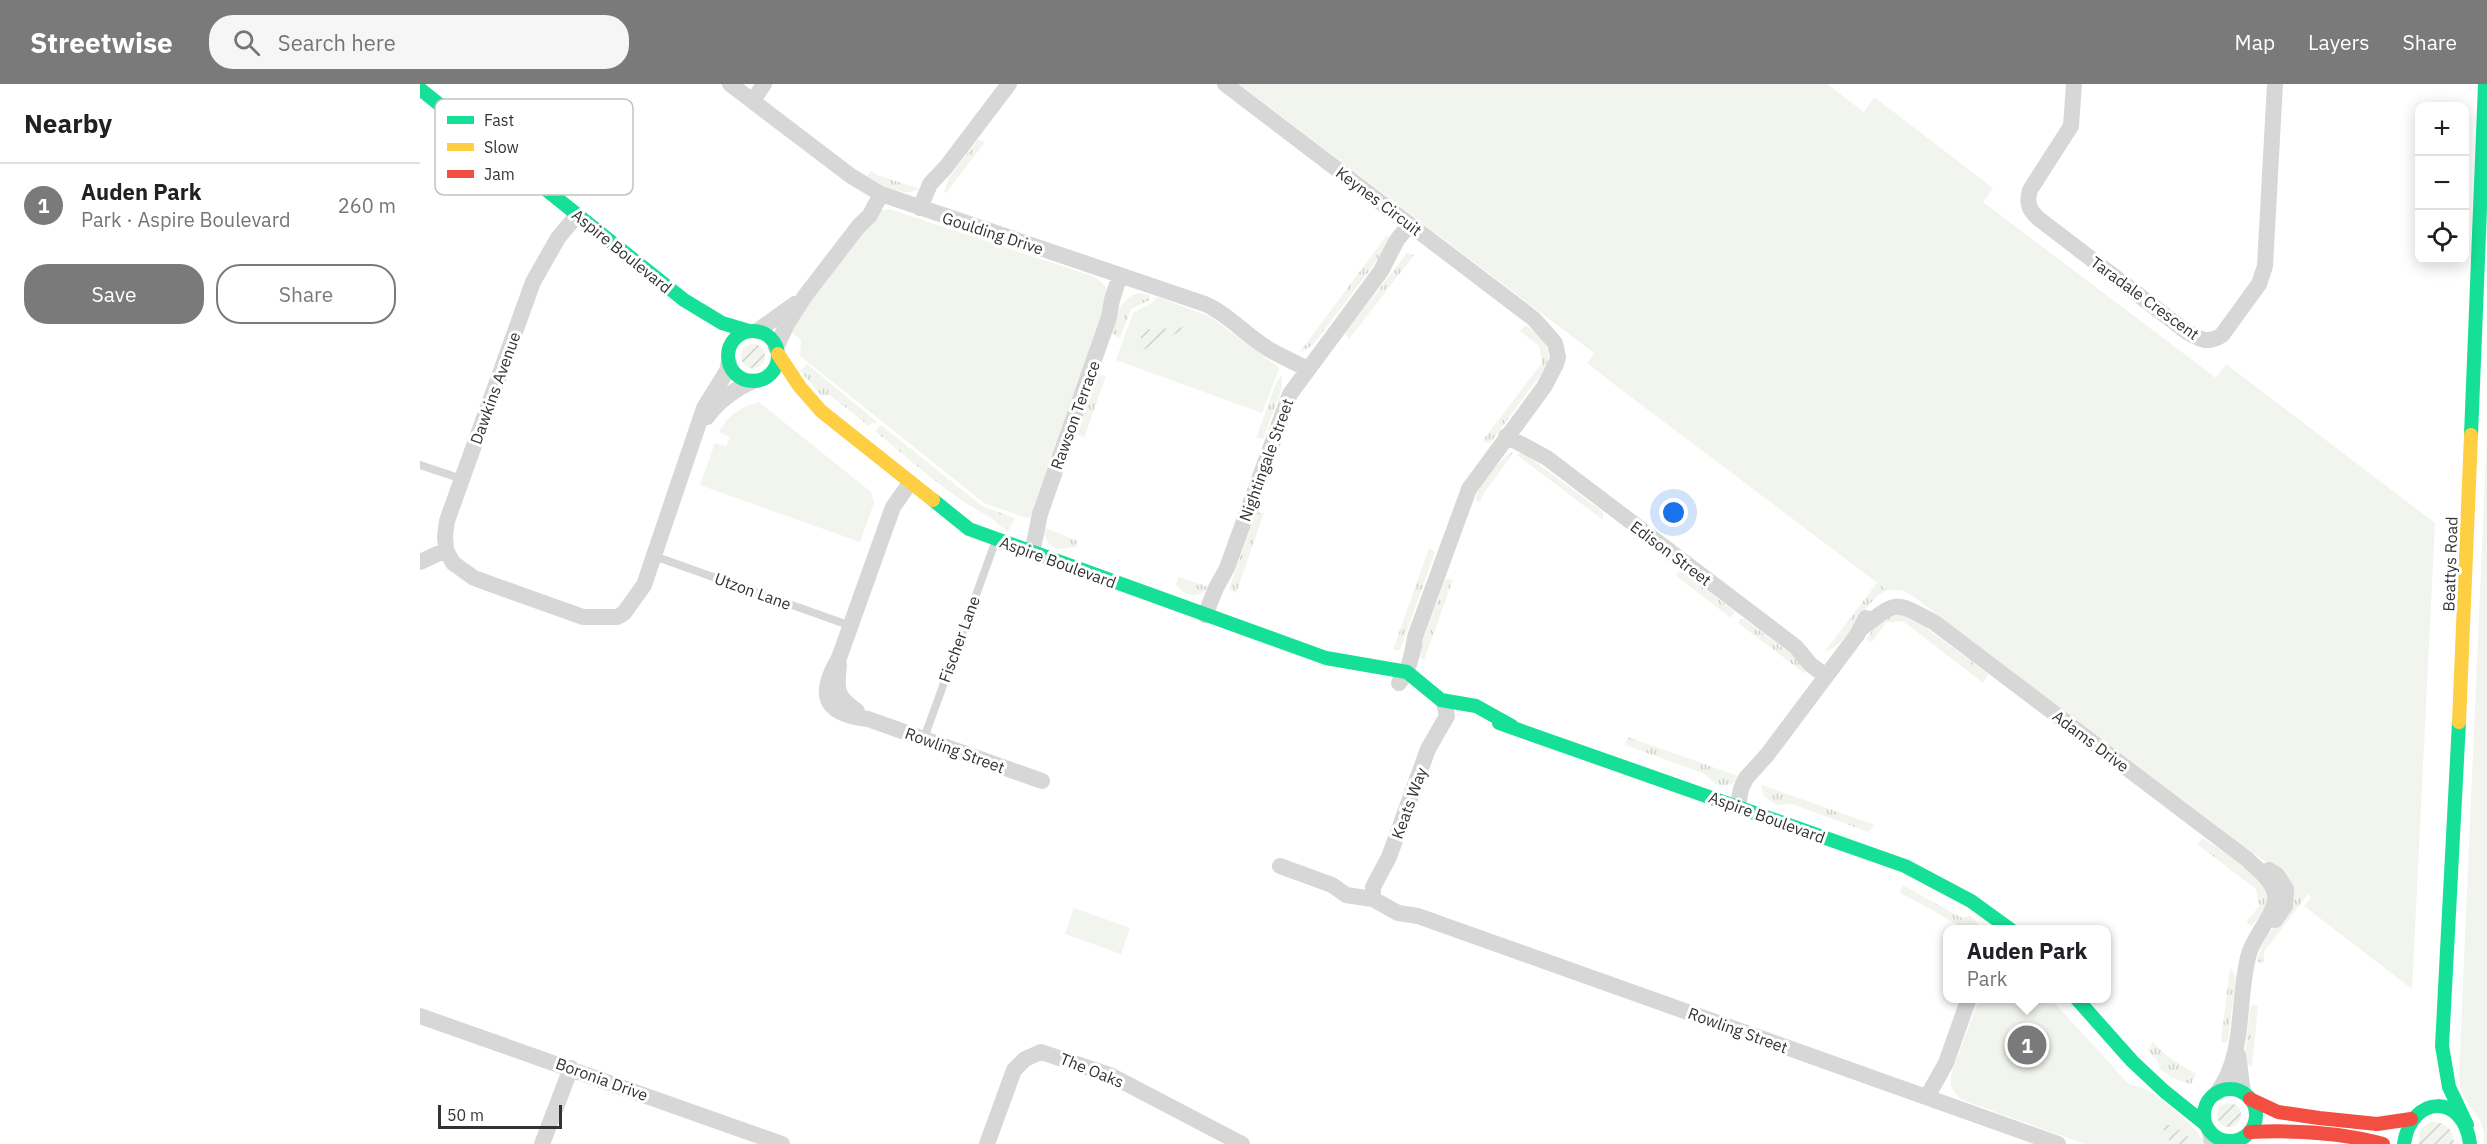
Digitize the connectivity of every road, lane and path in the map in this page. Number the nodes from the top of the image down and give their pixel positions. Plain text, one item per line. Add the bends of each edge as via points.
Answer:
1 (764, 84) edge
2 (1009, 84) edge
3 (1225, 84) edge
4 (2074, 84) edge
5 (2275, 84) edge
6 (2485, 84) edge
7 (420, 90) edge
8 (744, 91) edge
9 (435, 102) edge
10 (876, 192) junction
11 (552, 195) edge
12 (926, 210) junction
13 (581, 218) junction
14 (1414, 228) junction
15 (1125, 276) junction
16 (805, 296) junction
17 (684, 300) junction
18 (753, 331) junction
19 (777, 351) junction
20 (728, 358) junction
21 (1303, 374) junction
22 (755, 380) junction
23 (774, 387) dead end
24 (787, 393) dead end
25 (821, 411) junction
26 (699, 428) junction
27 (1511, 431) junction
28 (420, 465) edge
29 (462, 479) junction
30 (915, 487) junction
31 (996, 540) junction
32 (1026, 551) junction
33 (441, 553) junction
34 (654, 556) junction
35 (420, 562) edge
36 (1210, 617) junction
37 (851, 626) junction
38 (1829, 672) junction
39 (1401, 675) junction
40 (1443, 710) junction
41 (924, 738) junction
42 (1041, 780) dead end
43 (1743, 808) junction
44 (1280, 866) dead end
45 (1376, 892) junction
46 (2002, 925) edge
47 (1968, 1003) edge
48 (2080, 1003) edge
49 (420, 1016) edge
50 (2237, 1045) junction
51 (2442, 1046) junction
52 (571, 1068) junction
53 (2151, 1079) junction
54 (2434, 1079) dead end
55 (2213, 1096) junction
56 (2247, 1096) junction
57 (2427, 1097) dead end
58 (1933, 1099) junction
59 (2414, 1116) junction
60 (2467, 1125) junction
61 (2209, 1133) edge
62 (2243, 1138) edge
63 (542, 1144) edge
64 (782, 1144) edge
65 (987, 1144) edge
66 (1242, 1144) edge
67 (2058, 1144) edge
68 (2383, 1144) edge
69 (2404, 1144) edge
70 (2470, 1144) edge

1 - 8 street
2 - 12 street via 930,184
3 - 14 street, Keynes Circuit
4 - 5 street, Taradale Crescent via 2071,126 2030,190 2031,210 2187,332 2205,341 2222,335 2259,284 2265,266
6 - 51 street, Beattys Road via 2465,609
7 - 9 street, Aspire Boulevard
8 - 10 street, Goulding Drive
10 - 12 street, Goulding Drive
10 - 16 street via 858,227
11 - 13 street, Aspire Boulevard
12 - 15 street, Goulding Drive
13 - 17 street, Aspire Boulevard
13 - 29 street, Dawkins Avenue via 566,244 548,258 533,282
14 - 21 street, Nightingale Street via 1406,247 1381,270
14 - 27 street, Keynes Circuit via 1563,337 1567,350 1562,370
15 - 21 street, Goulding Drive via 1214,308 1272,351 1291,359
15 - 32 street, Rawson Terrace via 1112,300
16 - 18 street via 783,315
16 - 19 street
17 - 18 street, Aspire Boulevard via 722,323
17 - 20 street, Aspire Boulevard
18 - 19 street via 769,337
18 - 20 street via 735,339
19 - 22 street via 775,368 765,378
19 - 25 street, Aspire Boulevard
20 - 22 street via 738,376
20 - 26 street via 727,371 704,408
21 - 36 street, Nightingale Street via 1287,401 1227,568 1224,591
22 - 23 street
22 - 26 street via 717,406
24 - 25 street, Aspire Boulevard
25 - 30 street, Aspire Boulevard
26 - 34 street
27 - 38 street, Edison Street via 1796,647 1818,656
27 - 39 street, Keynes Circuit via 1469,489 1415,637 1403,655
28 - 29 lane
29 - 33 street, Dawkins Avenue
30 - 31 street, Aspire Boulevard via 960,524
30 - 37 street, Rowling Street via 886,528
31 - 32 street, Aspire Boulevard
31 - 41 lane, Fischer Lane
32 - 36 street, Aspire Boulevard
33 - 34 street via 474,578 583,617 617,618 630,607 644,585
33 - 35 street
34 - 37 lane, Utzon Lane
36 - 39 street, Aspire Boulevard via 1326,658 1366,679
37 - 41 street, Rowling Street via 839,658 837,680 843,702 868,719
38 - 43 street, Adams Drive via 1746,778 1741,789
38 - 50 street, Adams Drive via 1862,628 1882,611 1892,606 1909,609 1935,623 2247,859 2277,875 2287,899 2280,914 2256,936 2247,965
39 - 40 street, Aspire Boulevard via 1409,688
40 - 43 street, Aspire Boulevard via 1506,723
40 - 45 street, Keats Way
41 - 42 street, Rowling Street
43 - 46 street, Aspire Boulevard via 1919,872 1971,901
44 - 45 street, Rowling Street via 1332,885 1346,895
45 - 58 street, Rowling Street via 1398,913 1418,916
47 - 58 street
48 - 53 street
49 - 52 street, Boronia Drive
50 - 55 street, Adams Drive via 2230,1071
50 - 56 street, Adams Drive
51 - 54 street, Beattys Road
51 - 60 street, Beattys Road via 2449,1087
52 - 63 street
52 - 64 street, Boronia Drive
53 - 55 street
53 - 61 street
55 - 56 street via 2234,1089
55 - 61 street via 2205,1106
56 - 59 street via 2278,1112 2319,1118 2377,1124
56 - 62 street via 2256,1116
57 - 59 street
58 - 67 street, Rowling Street
59 - 60 street via 2428,1107 2440,1106 2461,1115
59 - 69 street via 2406,1127
60 - 70 street, Beattys Road
61 - 62 street via 2225,1141
62 - 68 street via 2290,1131
65 - 66 street, The Oaks via 1014,1070 1025,1059 1041,1052 1110,1075

